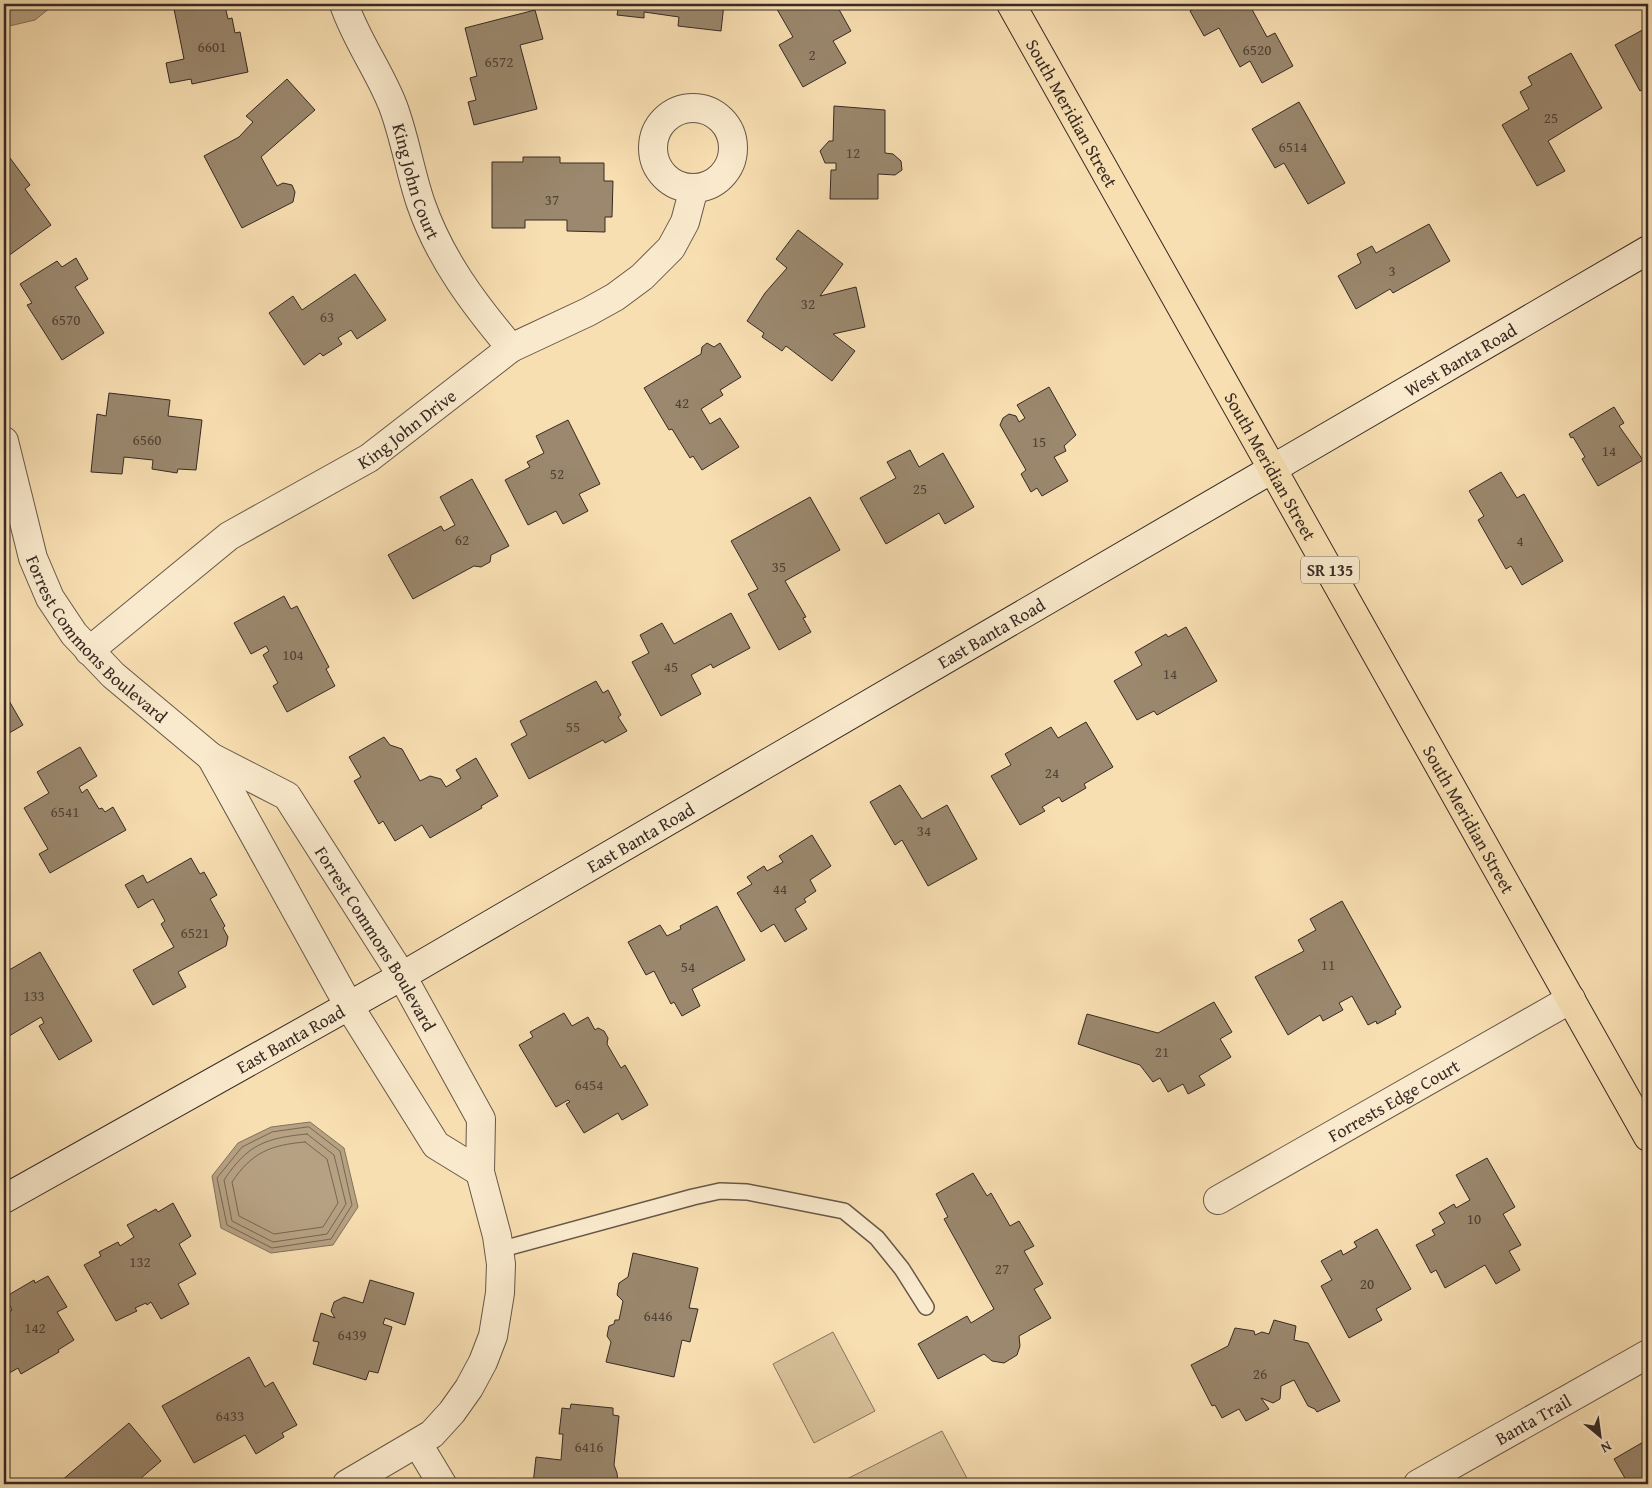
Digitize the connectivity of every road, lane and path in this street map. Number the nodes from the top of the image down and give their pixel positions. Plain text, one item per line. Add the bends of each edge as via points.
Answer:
1 (344, 4) edge
2 (1011, 4) edge
3 (694, 188) dead end
4 (1648, 250) edge
5 (511, 348) junction
6 (4, 441) edge
7 (1274, 470) junction
8 (89, 650) junction
9 (211, 757) junction
10 (402, 976) junction
11 (1571, 999) junction
12 (349, 1006) junction
13 (1648, 1137) edge
14 (480, 1172) junction
15 (4, 1199) edge
16 (1218, 1200) dead end
17 (499, 1250) junction
18 (926, 1307) dead end
19 (1648, 1354) edge
20 (418, 1444) junction
21 (347, 1484) edge
22 (442, 1484) edge
23 (1418, 1484) edge

1 - 5 street, King John Court via 393,107 422,205 438,243 466,292
2 - 7 main road, South Meridian Street / SR 135
3 - 5 street, King John Drive via 685,222 672,248 642,277 588,312
4 - 7 street, West Banta Road
5 - 8 street, King John Drive via 369,458 229,536
6 - 8 street, Forrest Commons Boulevard via 38,571 65,621
7 - 10 street, East Banta Road
7 - 11 main road, South Meridian Street / SR 135
8 - 9 street, Forrest Commons Boulevard via 113,676
9 - 10 street, Forrest Commons Boulevard via 287,796
9 - 12 street
10 - 12 street, East Banta Road
10 - 14 street, Forrest Commons Boulevard via 481,1119
11 - 13 main road, South Meridian Street / SR 135
11 - 16 street, Forrests Edge Court
12 - 14 street via 436,1145
12 - 15 street, East Banta Road
14 - 17 street, Forrest Commons Boulevard
17 - 18 lane via 693,1197 720,1191 747,1192 844,1211 877,1238
17 - 20 street, Forrest Commons Boulevard via 502,1280 499,1307 483,1362 452,1412
19 - 23 street, Banta Trail
20 - 21 street, Forrest Commons Boulevard
20 - 22 street

